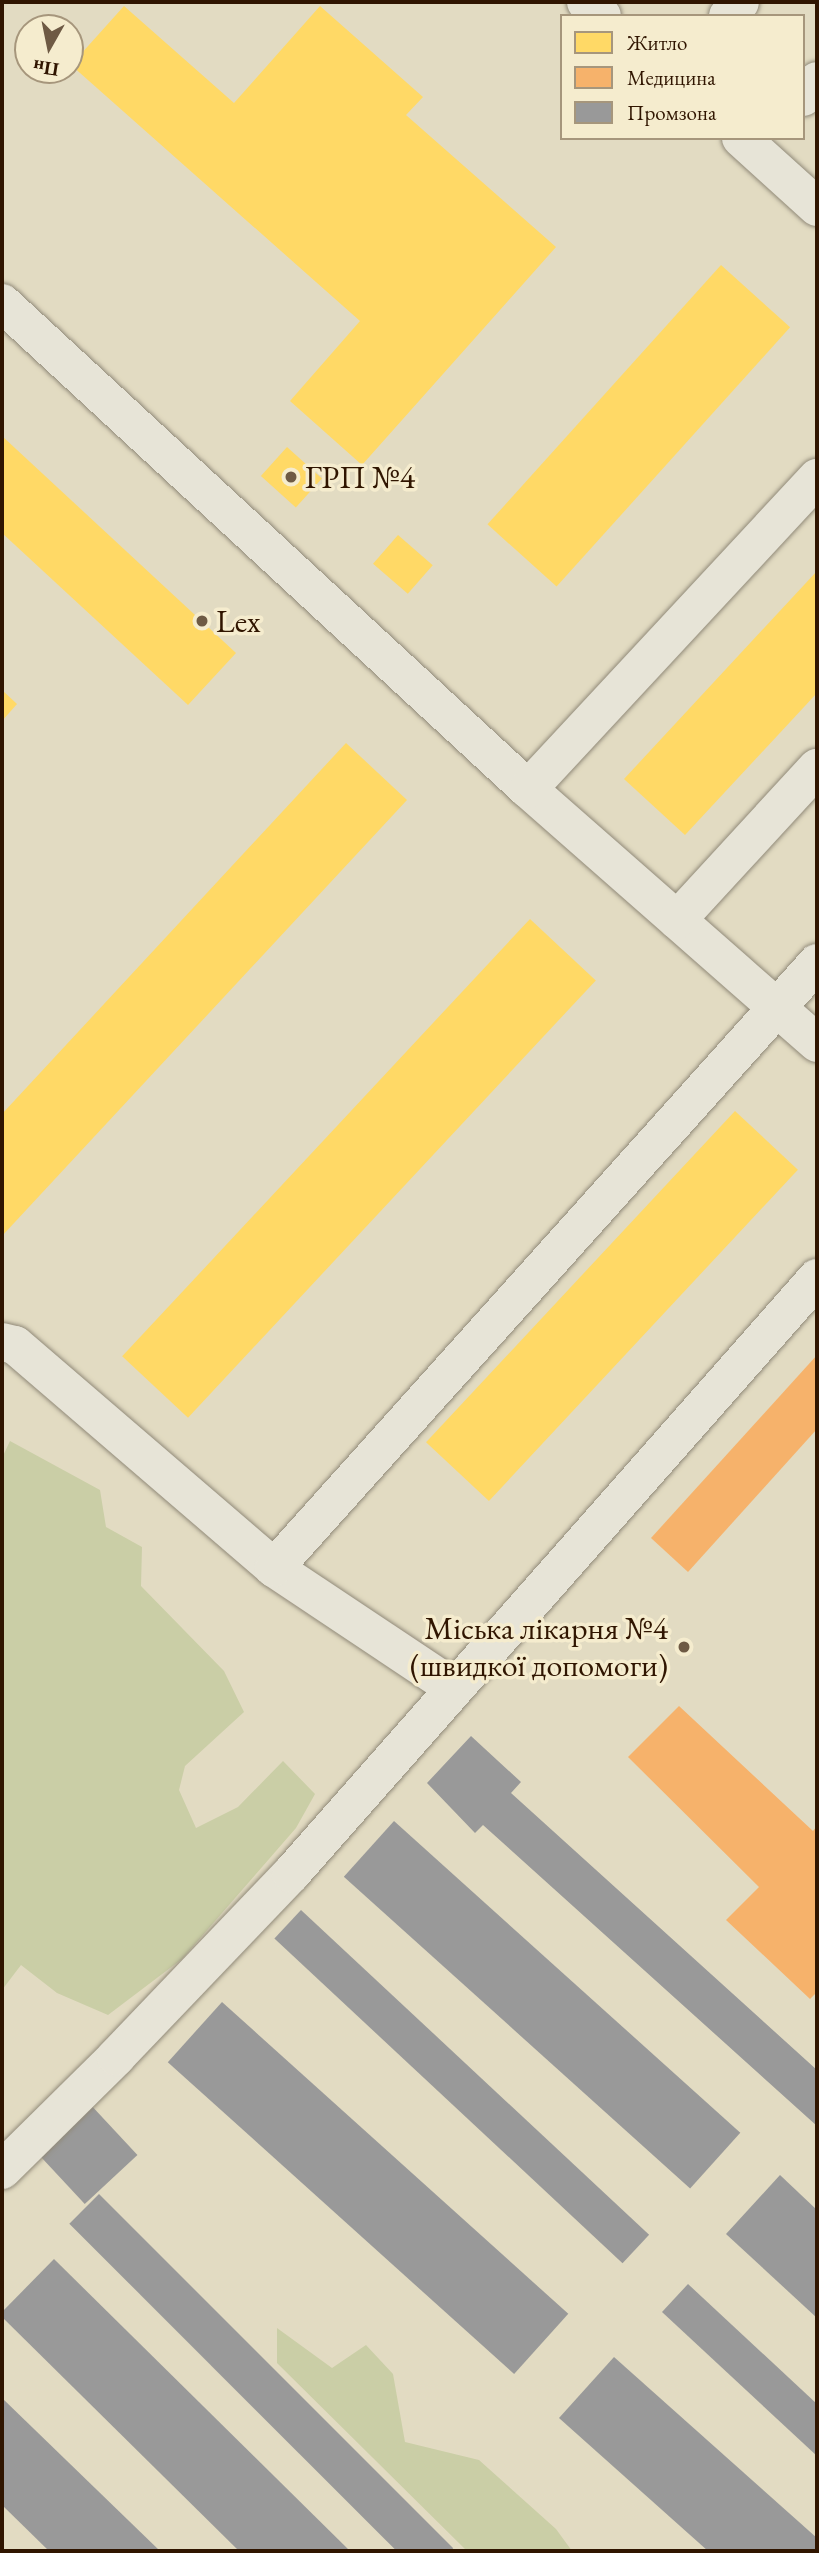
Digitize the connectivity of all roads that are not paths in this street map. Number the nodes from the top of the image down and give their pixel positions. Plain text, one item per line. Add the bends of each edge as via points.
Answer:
1 (586, 2) edge
2 (600, 14) edge
3 (817, 82) edge
4 (805, 95) edge
5 (754, 142) edge
6 (817, 206) edge
7 (2, 303) edge
8 (817, 478) edge
9 (817, 768) edge
10 (528, 789) junction
11 (677, 920) junction
12 (817, 963) edge
13 (776, 1007) junction
14 (817, 1043) edge
15 (817, 1278) edge
16 (2, 1342) edge
17 (274, 1568) junction
18 (454, 1688) junction
19 (2, 2170) edge

1 - 2 street
3 - 4 street
5 - 6 street
7 - 10 street
8 - 10 street
9 - 11 street
10 - 11 street
11 - 13 street
12 - 13 street
13 - 14 street
13 - 17 street
15 - 18 street
16 - 17 street via 15,1345
17 - 18 street
18 - 19 street via 222,1948

